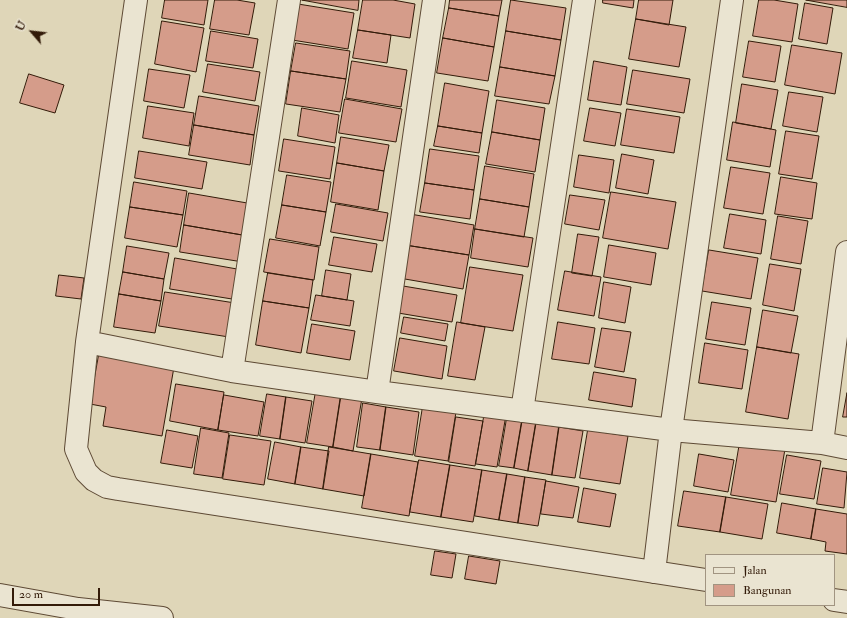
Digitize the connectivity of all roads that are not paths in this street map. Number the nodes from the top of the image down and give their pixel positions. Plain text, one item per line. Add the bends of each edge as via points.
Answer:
1 (136, 0) edge
2 (289, 0) edge
3 (434, 0) edge
4 (584, 0) edge
5 (732, 0) edge
6 (846, 264) edge
7 (87, 342) junction
8 (232, 371) junction
9 (377, 392) junction
10 (522, 411) junction
11 (671, 430) junction
12 (822, 443) junction
13 (847, 448) edge
14 (654, 572) junction
15 (705, 580) edge
16 (0, 595) edge
17 (835, 600) edge
18 (847, 602) edge
19 (77, 613) edge
20 (162, 618) edge

1 - 7 street
2 - 8 street
3 - 9 street
4 - 10 street
5 - 11 street
6 - 12 street
7 - 8 street
7 - 14 street via 76,449 86,472 106,486
8 - 9 street
9 - 10 street
10 - 11 street
11 - 12 street
11 - 14 street
12 - 13 street
14 - 15 street
16 - 19 street
17 - 18 street
19 - 20 street

